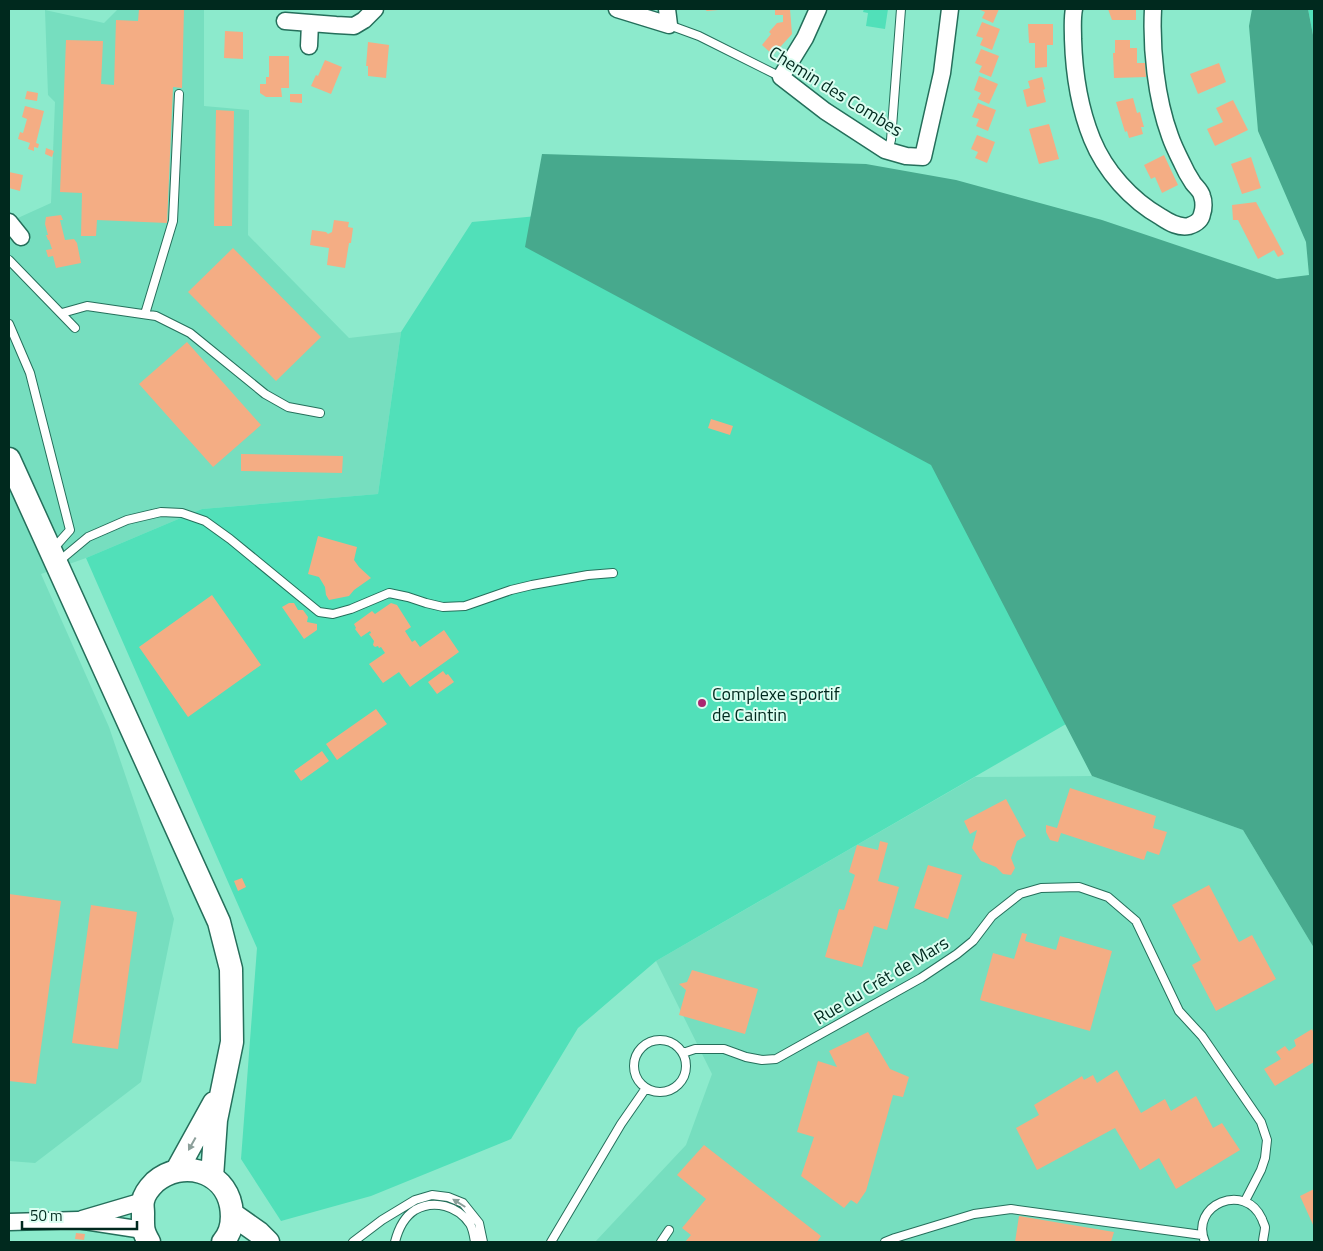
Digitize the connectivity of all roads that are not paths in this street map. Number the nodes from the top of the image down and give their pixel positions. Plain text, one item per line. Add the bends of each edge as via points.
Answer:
1 (375, 9) edge
2 (617, 9) edge
3 (818, 9) edge
4 (901, 9) edge
5 (950, 9) edge
6 (1074, 9) edge
7 (1153, 9) edge
8 (668, 17) edge
9 (285, 20) dead end
10 (310, 23) junction
11 (309, 46) dead end
12 (781, 77) junction
13 (180, 94) dead end
14 (888, 150) junction
15 (9, 222) edge
16 (20, 237) dead end
17 (9, 260) edge
18 (62, 313) junction
19 (145, 314) junction
20 (9, 324) edge
21 (75, 328) dead end
22 (320, 412) dead end
23 (9, 459) edge
24 (54, 558) junction
25 (613, 573) dead end
26 (683, 1053) junction
27 (223, 1087) junction
28 (646, 1088) junction
29 (177, 1170) junction
30 (212, 1177) junction
31 (143, 1201) junction
32 (1245, 1201) junction
33 (232, 1214) junction
34 (78, 1220) junction
35 (9, 1222) edge
36 (669, 1230) dead end
37 (146, 1236) edge
38 (1203, 1239) edge
39 (223, 1242) edge
40 (268, 1242) edge
41 (353, 1242) edge
42 (395, 1242) edge
43 (475, 1242) edge
44 (483, 1242) edge
45 (551, 1242) edge
46 (661, 1242) edge
47 (885, 1242) edge
48 (1263, 1242) edge

1 - 10 street via 354,26
2 - 8 street, Chemin des Combes
3 - 12 street
4 - 14 lane
5 - 14 street, Chemin des Combes via 942,73 923,157
6 - 7 street via 1077,86 1092,140 1124,188 1147,209 1183,227 1195,224 1202,217 1204,208 1202,195 1170,137 1163,112 1157,84
8 - 12 lane, Chemin des Combes
9 - 10 street
10 - 11 street
12 - 14 street, Chemin des Combes via 824,111
13 - 19 lane via 173,221
15 - 16 street
17 - 18 lane
18 - 19 lane via 87,306
18 - 21 lane
19 - 22 lane via 190,333 264,394 288,408
20 - 24 lane via 30,373 70,530
23 - 24 main road
24 - 25 lane via 88,537 127,520 162,512 182,513 205,522 230,538 319,612 333,614 389,593 443,607 465,606 532,585
24 - 27 main road via 219,922 231,969 232,1042
26 - 28 lane via 686,1072 681,1082 665,1092
26 - 28 lane via 669,1041 659,1040 642,1047 634,1064 639,1082
26 - 32 lane, Rue du Crêt de Mars via 695,1049 724,1049 746,1057 776,1059 921,978 957,954 973,941 992,916 1020,894 1041,888 1079,887 1108,897 1136,921 1179,1011 1202,1036 1261,1122 1267,1140 1265,1158
27 -> 29 main road
27 - 30 main road via 216,1120
28 - 45 lane
29 - 30 main road via 201,1172
29 - 31 main road via 162,1176 150,1187
30 - 33 main road via 223,1187 230,1200
31 - 34 street
31 - 37 main road
32 - 38 lane via 1229,1199 1214,1206 1204,1219
32 - 48 lane via 1258,1211 1265,1226
33 - 39 main road via 231,1226
33 - 40 main road
34 - 35 street
34 - 37 street
36 - 46 lane
38 - 47 lane via 1011,1209 974,1214
44 -> 41 lane via 480,1224 463,1203 448,1196 432,1195 415,1200
42 - 43 lane via 402,1224 413,1211 436,1205 461,1213 470,1225

